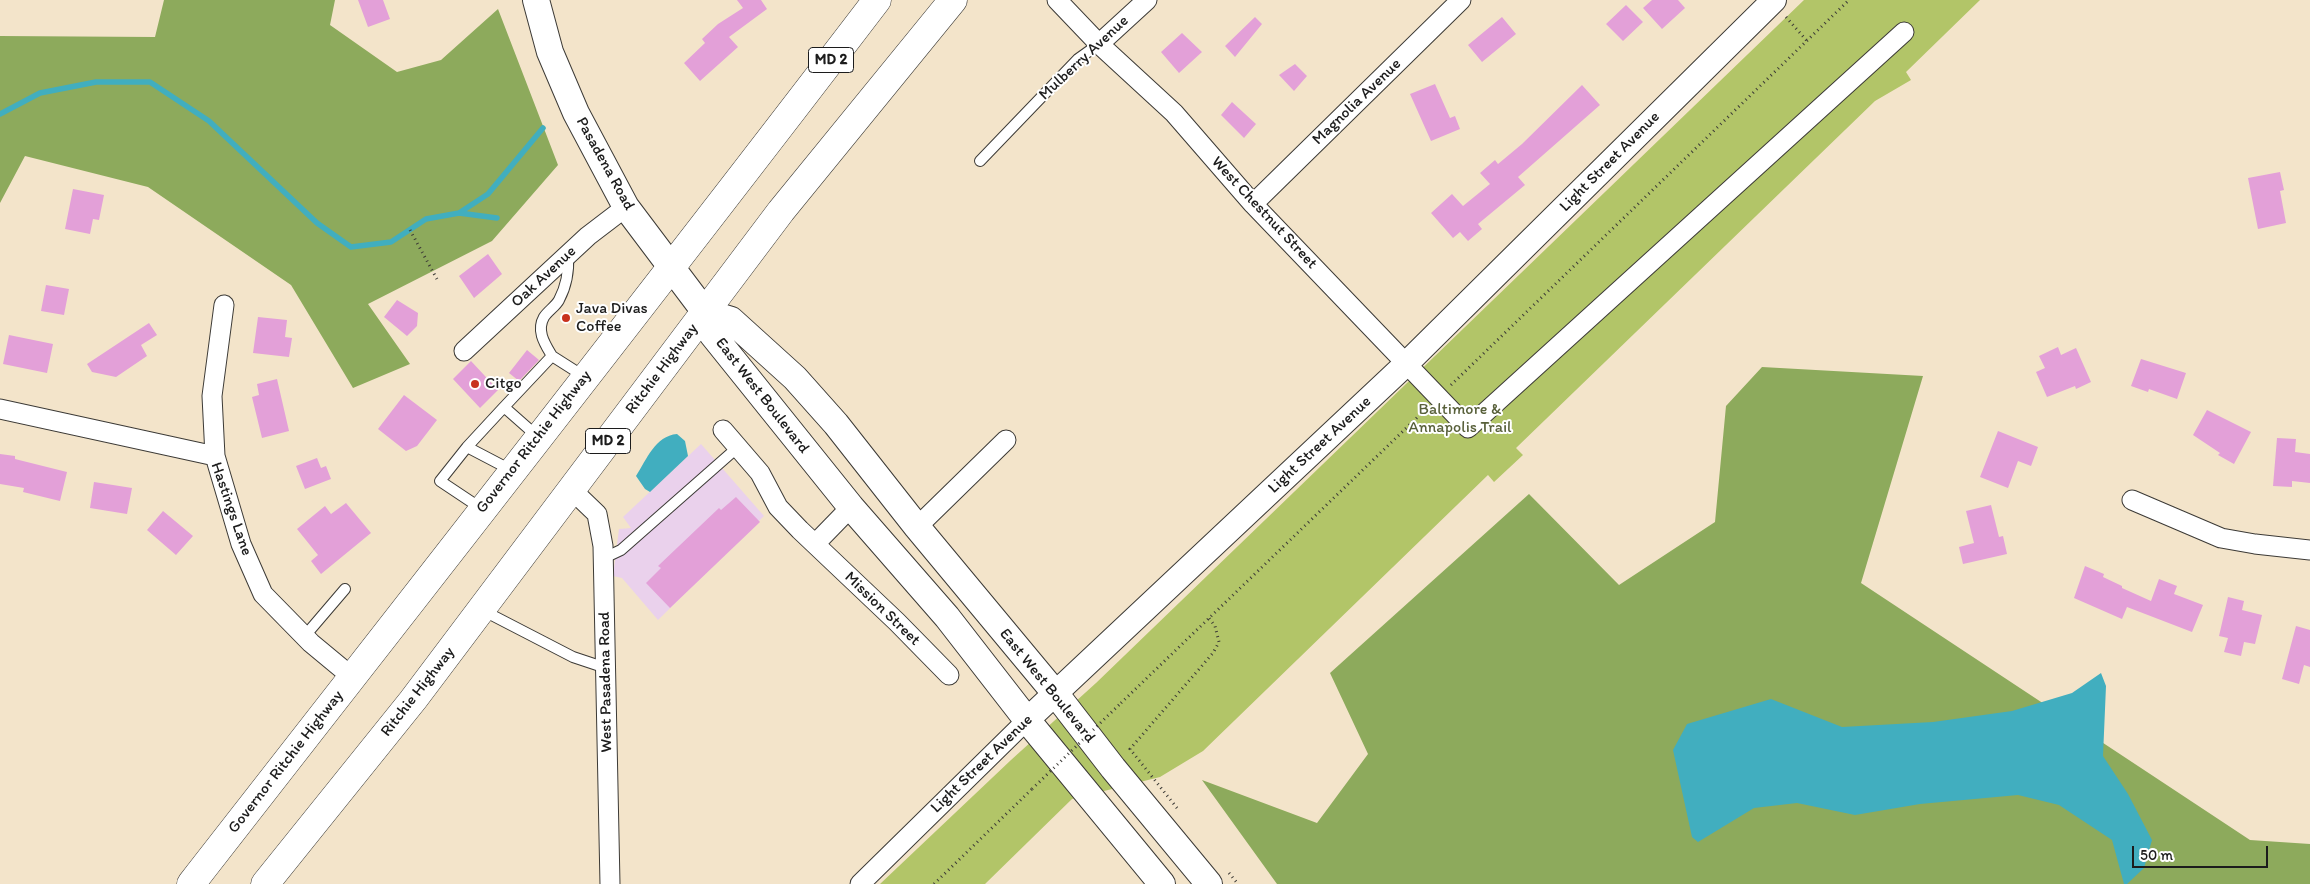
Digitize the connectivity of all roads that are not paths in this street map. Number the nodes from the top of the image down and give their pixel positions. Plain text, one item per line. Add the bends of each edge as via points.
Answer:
1 (536, 0) edge
2 (877, 0) edge
3 (930, 0) edge
4 (953, 0) edge
5 (1057, 0) edge
6 (1147, 0) edge
7 (1460, 0) edge
8 (1773, 1) edge
9 (1904, 32) dead end
10 (1099, 44) junction
11 (877, 93) junction
12 (980, 161) dead end
13 (1253, 204) junction
14 (626, 207) junction
15 (568, 255) junction
16 (670, 268) junction
17 (224, 305) dead end
18 (704, 312) junction
19 (464, 351) dead end
20 (552, 356) junction
21 (1406, 364) junction
22 (585, 377) junction
23 (504, 407) junction
24 (0, 409) edge
25 (723, 430) dead end
26 (538, 437) junction
27 (1006, 440) dead end
28 (467, 447) junction
29 (738, 447) junction
30 (215, 456) junction
31 (512, 470) junction
32 (572, 490) junction
33 (2132, 500) dead end
34 (851, 507) junction
35 (482, 510) junction
36 (917, 527) junction
37 (814, 544) junction
38 (2310, 550) edge
39 (604, 558) junction
40 (346, 589) dead end
41 (481, 610) junction
42 (304, 637) junction
43 (606, 668) junction
44 (949, 675) dead end
45 (352, 677) junction
46 (1055, 693) junction
47 (1027, 720) junction
48 (191, 884) edge
49 (265, 884) edge
50 (610, 884) edge
51 (860, 884) edge
52 (1162, 884) edge
53 (1209, 884) edge

1 - 14 main road, Pasadena Road via 550,52 576,113
2 - 16 highway, Governor Ritchie Highway / MD 2
3 - 11 highway
4 - 11 highway, Ritchie Highway / MD 2
5 - 10 street, West Chestnut Street
6 - 10 street, Mulberry Avenue
7 - 13 street, Magnolia Avenue
8 - 21 street, Light Street Avenue
9 - 21 street, West Chestnut Street via 1468,428
10 - 12 lane, Mulberry Avenue via 1078,59
10 - 13 street, West Chestnut Street via 1174,113
11 - 18 highway, Ritchie Highway / MD 2
13 - 21 street, West Chestnut Street
14 - 15 street, Oak Avenue
14 - 16 main road, Pasadena Road
15 - 19 street, Oak Avenue
15 - 20 lane via 569,271 559,301 544,318 540,330
16 - 18 main road, Pasadena Road
16 - 22 highway, Governor Ritchie Highway / MD 2
17 - 30 street via 212,396
18 - 32 highway, Ritchie Highway / MD 2
18 - 34 main road, East West Boulevard via 712,334
18 - 36 main road, East West Boulevard via 731,320 795,378 836,424
20 - 22 lane
20 - 23 lane
21 - 46 street, Light Street Avenue
22 - 26 highway, Governor Ritchie Highway / MD 2
23 - 26 lane
23 - 28 lane
24 - 30 street, Hastings Lane
25 - 29 street, Mission Street
26 - 31 highway, Governor Ritchie Highway / MD 2
27 - 36 street
28 - 31 lane
28 - 35 lane via 440,481
29 - 37 street, Mission Street via 760,472 778,507
29 - 39 lane via 622,550
30 - 42 street, Hastings Lane via 241,544 262,594
31 - 35 highway, Governor Ritchie Highway / MD 2
32 - 39 street, West Pasadena Road via 597,514
32 - 41 highway, Ritchie Highway / MD 2
33 - 38 street via 2221,538
34 - 37 street
34 - 47 main road, East West Boulevard via 947,617
35 - 45 highway, Governor Ritchie Highway / MD 2
36 - 46 main road, East West Boulevard
37 - 44 street, Mission Street via 898,622
39 - 43 street, West Pasadena Road
40 - 42 lane
41 - 43 lane via 573,657
41 - 49 highway, Ritchie Highway / MD 2
42 - 45 street, Hastings Lane
43 - 50 street, West Pasadena Road
45 - 48 highway, Governor Ritchie Highway / MD 2
46 - 47 street, Light Street Avenue
46 - 53 main road, East West Boulevard
47 - 51 street, Light Street Avenue
47 - 52 main road, East West Boulevard

